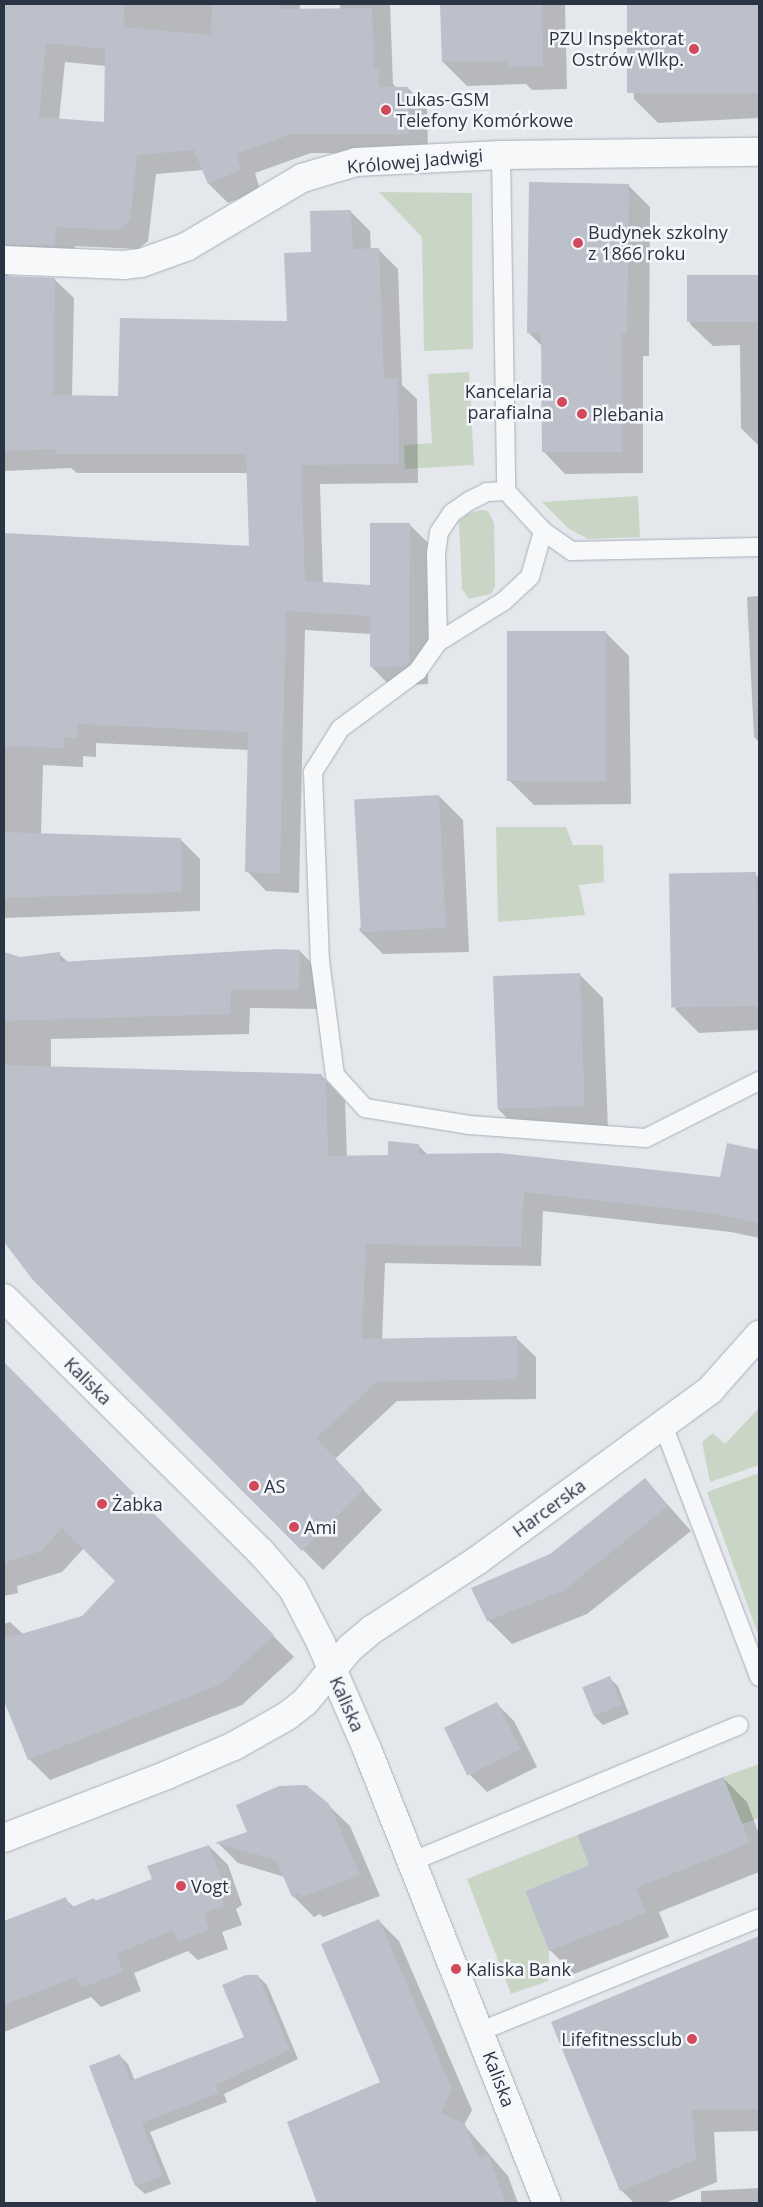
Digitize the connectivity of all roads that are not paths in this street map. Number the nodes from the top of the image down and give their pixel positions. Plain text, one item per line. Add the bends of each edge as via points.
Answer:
1 (759, 152) edge
2 (501, 154) junction
3 (4, 260) edge
4 (506, 490) junction
5 (543, 531) junction
6 (759, 547) edge
7 (438, 642) junction
8 (759, 1081) edge
9 (4, 1298) edge
10 (759, 1335) edge
11 (663, 1425) junction
12 (332, 1671) junction
13 (759, 1677) edge
14 (739, 1725) dead end
15 (4, 1838) edge
16 (413, 1860) junction
17 (759, 1918) edge
18 (481, 2031) junction
19 (547, 2203) edge

1 - 2 street, Królowej Jadwigi
2 - 3 street, Królowej Jadwigi via 356,162 302,178 186,247 141,263 115,265
2 - 4 lane
4 - 5 lane
4 - 7 lane via 487,492 469,501 452,513 439,532 436,554
5 - 6 lane via 572,551
5 - 7 lane via 530,577 504,601
7 - 8 lane via 418,671 340,729 313,772 320,962 336,1075 365,1108 469,1125 646,1138
9 - 12 street, Kaliska via 293,1589
10 - 11 street, Harcerska via 710,1390
11 - 12 street, Harcerska via 478,1560 373,1628 350,1648
11 - 13 lane
12 - 15 street, Harcerska via 305,1702 261,1732 167,1775
12 - 16 street, Kaliska
14 - 16 lane
16 - 18 street, Kaliska
17 - 18 lane
18 - 19 street, Kaliska

